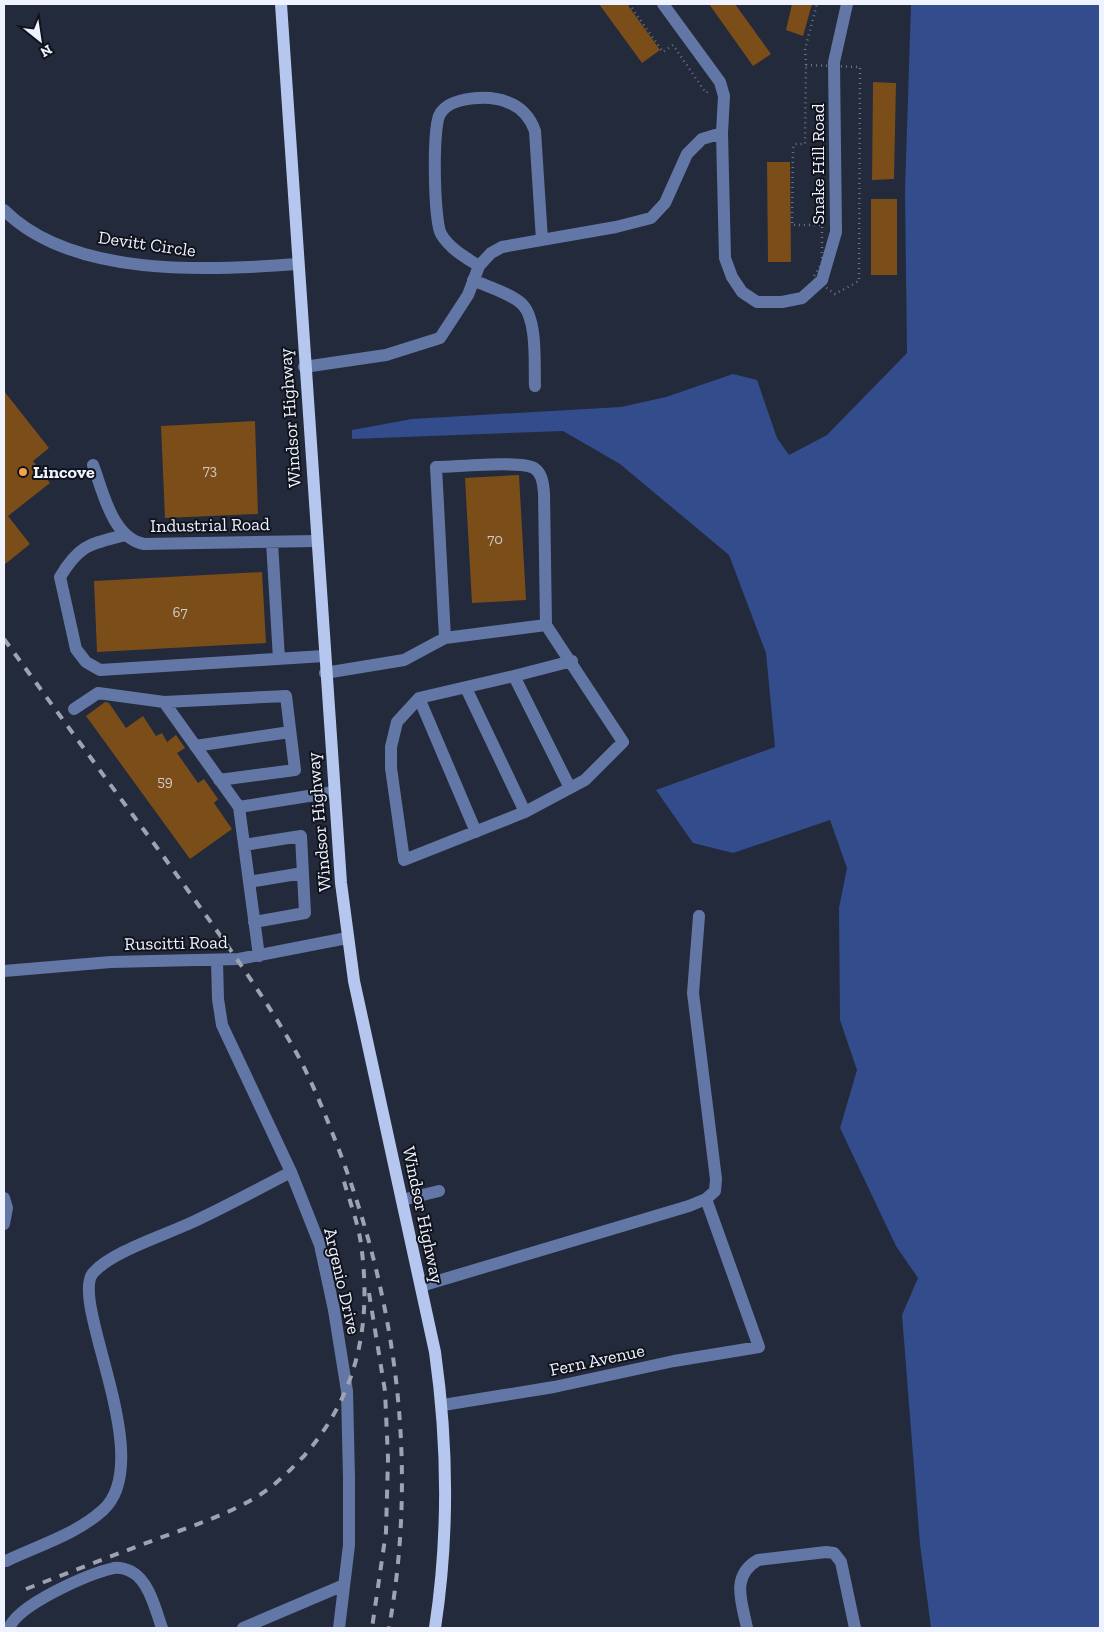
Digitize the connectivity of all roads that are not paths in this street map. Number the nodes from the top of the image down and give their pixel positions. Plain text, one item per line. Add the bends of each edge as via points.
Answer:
1 (281, 4) edge
2 (663, 4) edge
3 (847, 4) edge
4 (722, 134) junction
5 (4, 210) edge
6 (542, 240) junction
7 (297, 264) junction
8 (479, 266) junction
9 (473, 280) junction
10 (304, 367) junction
11 (535, 386) dead end
12 (93, 465) dead end
13 (125, 535) junction
14 (316, 541) junction
15 (272, 542) junction
16 (546, 625) junction
17 (445, 638) junction
18 (324, 656) junction
19 (279, 659) junction
20 (572, 661) junction
21 (325, 673) junction
22 (514, 676) junction
23 (466, 688) junction
24 (419, 698) junction
25 (164, 702) junction
26 (74, 709) dead end
27 (290, 732) junction
28 (195, 746) junction
29 (219, 780) junction
30 (570, 788) junction
31 (334, 792) junction
32 (239, 807) junction
33 (525, 812) junction
34 (476, 832) junction
35 (244, 845) junction
36 (303, 873) junction
37 (249, 882) junction
38 (699, 916) dead end
39 (254, 922) junction
40 (348, 938) junction
41 (259, 956) junction
42 (217, 960) junction
43 (4, 971) edge
44 (291, 1172) junction
45 (439, 1191) dead end
46 (4, 1198) edge
47 (706, 1199) junction
48 (402, 1200) junction
49 (4, 1224) edge
50 (421, 1286) junction
51 (443, 1405) junction
52 (6, 1561) dead end
53 (344, 1584) junction
54 (10, 1628) edge
55 (162, 1628) edge
56 (243, 1628) edge
57 (339, 1628) edge
58 (436, 1628) edge
59 (747, 1628) edge
60 (855, 1628) edge

1 - 7 main road, Windsor Highway
2 - 4 street, Snake Hill Road via 721,85 725,110
3 - 4 street, Snake Hill Road via 834,62 836,232 822,280 802,298 757,302 742,292 732,277 725,258
4 - 6 street via 702,139 687,154 665,203 650,218
5 - 7 street, Devitt Circle via 30,231 65,247 103,258 202,270
6 - 8 street via 502,247
6 - 8 street via 535,131 530,118 506,101 458,100 447,105 436,123 438,226 447,242
7 - 10 main road, Windsor Highway
8 - 9 street
9 - 10 street via 468,295 440,338 386,355
9 - 11 street via 522,304 527,312 534,335
10 - 14 main road, Windsor Highway
12 - 13 street, Industrial Road via 111,512
13 - 15 street, Industrial Road via 144,544
13 - 19 street via 88,545 71,558 60,577 76,650 86,662 100,670
14 - 15 street, Industrial Road
14 - 18 main road, Windsor Highway
15 - 19 street
16 - 17 street
16 - 17 street via 541,475 534,468 518,464 436,467
16 - 20 street
17 - 21 street via 404,660
18 - 19 street
18 - 21 main road, Windsor Highway
20 - 22 street
20 - 30 street via 623,742 585,780
21 - 31 main road, Windsor Highway
22 - 23 street
22 - 30 street
23 - 24 street
23 - 33 street
24 - 34 street
24 - 34 street via 397,722 391,747 404,860
25 - 26 street via 98,693
25 - 27 street via 286,696
25 - 28 street
27 - 28 street
27 - 29 street via 295,770
28 - 29 street
29 - 32 street
30 - 33 street
31 - 32 street
31 - 40 main road, Windsor Highway
32 - 35 street
33 - 34 street
35 - 36 street via 301,836
35 - 37 street
36 - 37 street
36 - 39 street via 305,913
37 - 39 street
38 - 47 street via 693,993 716,1179 715,1191
39 - 41 street
40 - 41 street, Ruscitti Road
40 - 48 main road, Windsor Highway via 354,981
41 - 42 street, Ruscitti Road
42 - 43 street, Ruscitti Road via 111,962
42 - 44 street, Argenio Drive via 222,1025
44 - 52 street via 106,1262 92,1274 88,1297 111,1385 118,1429 120,1456 116,1488 103,1510 79,1526
44 - 53 street, Argenio Drive via 320,1245 346,1391 349,1545
45 - 48 street
46 - 49 street via 8,1208
47 - 50 street
47 - 51 street, Fern Avenue via 759,1347
48 - 50 main road, Windsor Highway
50 - 51 main road, Windsor Highway
51 - 58 main road, Windsor Highway via 446,1457
53 - 56 street
53 - 57 street, Argenio Drive
54 - 55 street via 22,1611 54,1592 115,1568 126,1569 141,1579
59 - 60 street via 739,1592 743,1574 749,1565 758,1560 826,1552 834,1554 841,1562

